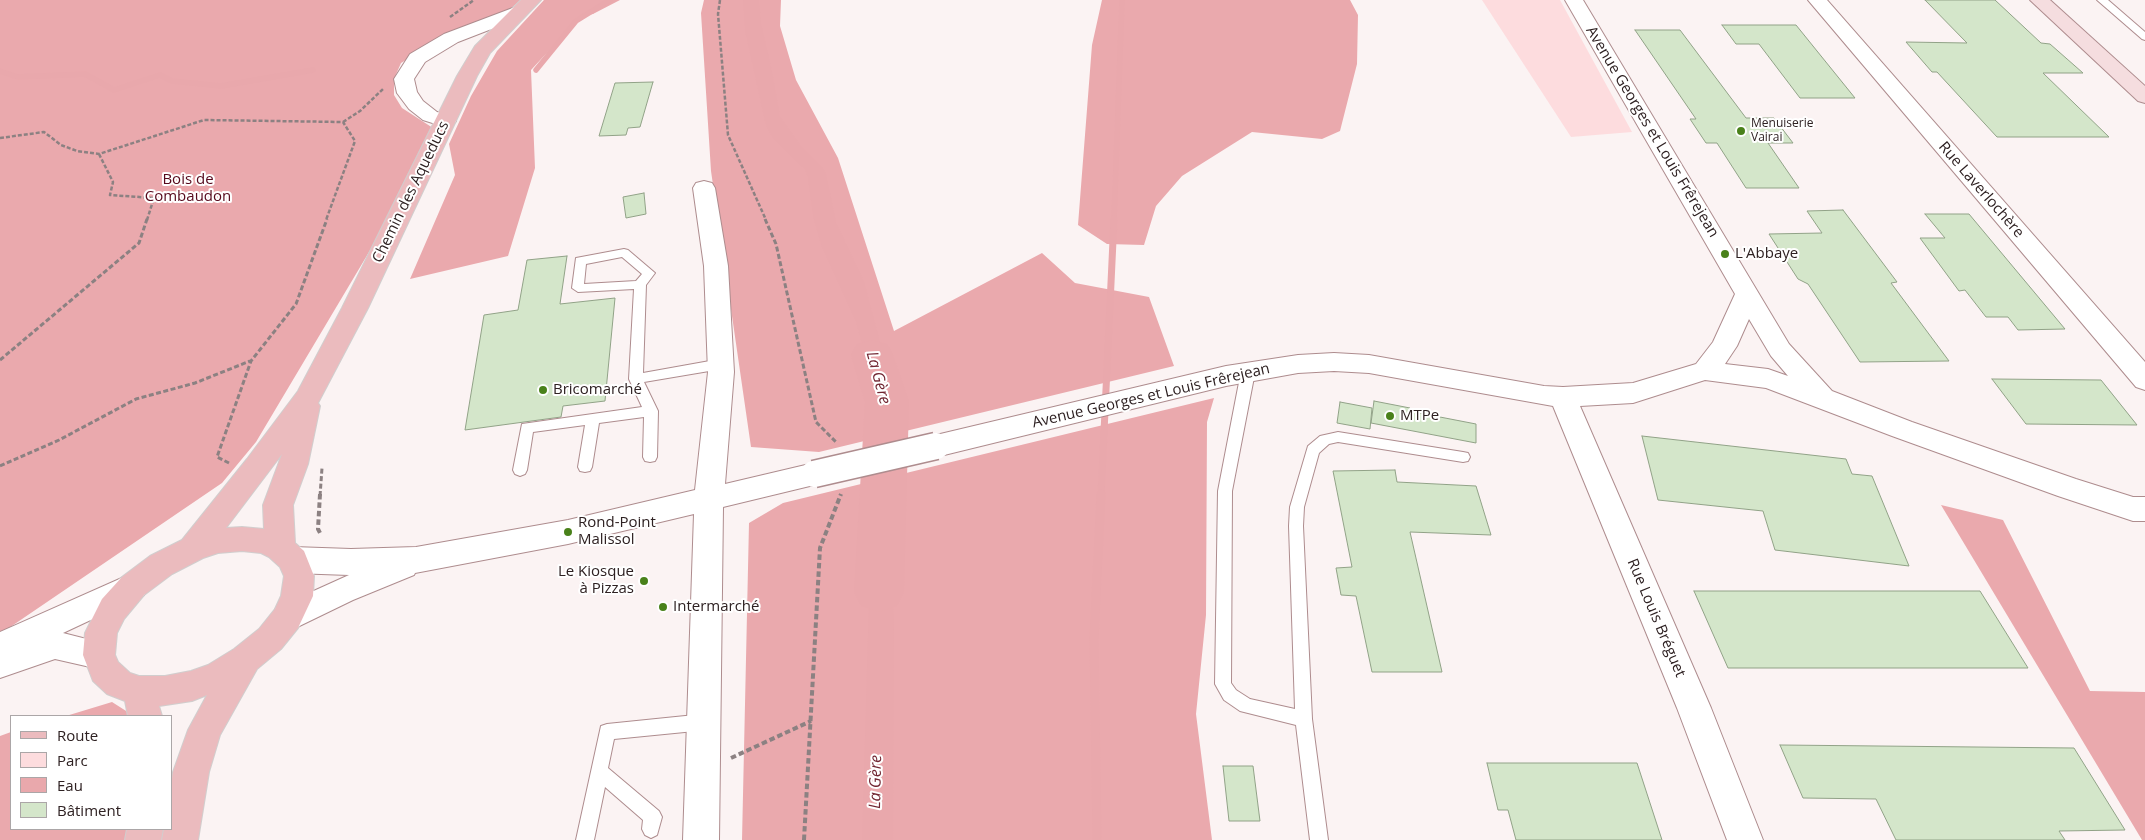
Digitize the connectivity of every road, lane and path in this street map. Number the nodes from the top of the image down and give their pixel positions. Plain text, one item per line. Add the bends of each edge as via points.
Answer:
1 (720, 0) edge
2 (1574, 0) edge
3 (1817, 0) edge
4 (2039, 0) edge
5 (2057, 0) edge
6 (2102, 0) edge
7 (525, 6) edge
8 (2145, 37) edge
9 (404, 79) junction
10 (2145, 79) edge
11 (2145, 97) edge
12 (445, 121) junction
13 (343, 122) junction
14 (0, 138) edge
15 (99, 154) junction
16 (704, 188) dead end
17 (640, 284) junction
18 (1747, 294) junction
19 (0, 360) edge
20 (721, 364) junction
21 (1705, 371) junction
22 (1248, 372) junction
23 (2142, 377) edge
24 (636, 379) junction
25 (308, 397) junction
26 (1563, 397) junction
27 (1823, 398) junction
28 (651, 411) junction
29 (593, 419) junction
30 (841, 447) dead end
31 (650, 457) dead end
32 (1463, 457) dead end
33 (0, 466) edge
34 (584, 467) dead end
35 (520, 470) dead end
36 (844, 486) dead end
37 (709, 499) junction
38 (2145, 509) edge
39 (193, 549) junction
40 (287, 554) junction
41 (416, 560) junction
42 (133, 586) junction
43 (287, 618) junction
44 (0, 647) edge
45 (99, 655) junction
46 (246, 659) junction
47 (0, 664) edge
48 (142, 704) edge
49 (1304, 719) junction
50 (811, 721) junction
51 (705, 722) junction
52 (704, 770) junction
53 (599, 771) junction
54 (651, 829) dead end
55 (180, 840) edge
56 (585, 840) edge
57 (701, 840) edge
58 (804, 840) edge
59 (1319, 840) edge
60 (1744, 840) edge

1 - 30 path via 718,14 728,135 776,244 816,422
2 - 18 street, Avenue Georges et Louis Frêrejean
3 - 23 street, Rue Laverlochère
4 - 11 main road
5 - 10 main road
6 - 8 lane
7 - 9 street via 433,47 417,58
7 - 12 main road, Chemin des Aqueducs via 482,50
9 - 12 street via 406,93 416,105 430,116
9 - 13 path via 380,91
12 - 25 main road, Chemin des Aqueducs via 355,308
13 - 15 path via 204,120
13 - 33 path via 355,141 296,304 251,361 195,383 136,399 59,440
14 - 15 path via 44,132 61,145
15 - 19 path via 113,182 110,195 154,198 139,243
16 - 20 street via 716,266
17 - 17 lane via 578,288 580,261 624,253 649,273
17 - 24 lane
18 - 21 street via 1724,346
18 - 27 street via 1780,350
20 - 24 lane
20 - 37 street
21 - 26 street, Avenue Georges et Louis Frêrejean via 1633,393
21 - 27 street via 1768,380
22 - 26 street, Avenue Georges et Louis Frêrejean via 1298,364 1369,364
22 - 37 street, Avenue Georges et Louis Frêrejean, bridge
22 - 49 lane via 1225,491 1223,684 1230,695 1246,706
24 - 28 lane
25 - 39 main road, Chemin des Aqueducs
25 - 40 main road, Chemin des Aqueducs via 294,464 278,506
26 - 60 street, Rue Louis Bréguet via 1694,708
27 - 38 street via 2068,488 2133,509
28 - 29 lane
28 - 31 lane
29 - 34 lane
29 - 35 lane via 527,428
32 - 49 lane via 1338,437 1326,440 1314,450 1297,507 1296,526
36 - 50 path via 820,548
37 - 41 street, Avenue Georges et Louis Frêrejean via 568,532
37 - 51 street
39 - 40 main road via 242,539 264,541
39 - 42 main road via 161,565
40 - 41 street via 352,562
40 - 43 main road via 299,576 297,596
41 - 43 street
42 - 44 street
42 - 45 main road via 101,632
43 - 46 main road via 270,640
45 - 47 street via 55,645
45 - 48 main road via 105,672
46 - 48 main road via 220,675 165,692
46 - 55 main road via 205,730 191,772
49 - 59 lane
50 - 52 path
50 - 58 path
51 - 52 street
51 - 53 lane via 607,732
52 - 57 street
53 - 54 lane via 653,818
53 - 56 lane

